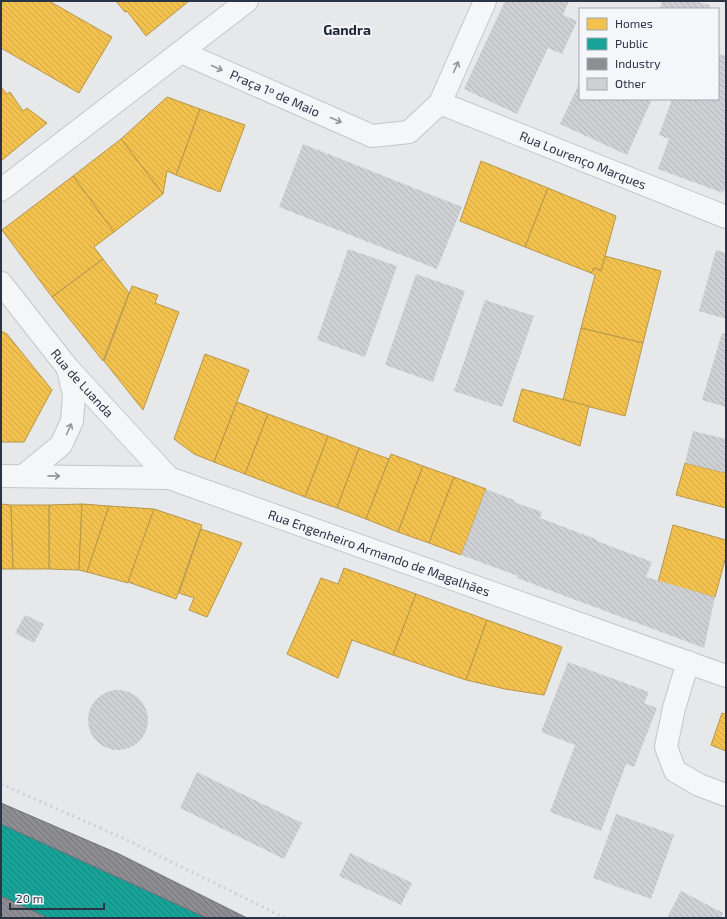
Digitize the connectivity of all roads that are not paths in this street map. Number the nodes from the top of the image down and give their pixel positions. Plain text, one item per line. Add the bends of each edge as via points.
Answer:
1 (247, 1) edge
2 (485, 1) edge
3 (181, 52) junction
4 (440, 103) junction
5 (1, 190) edge
6 (726, 217) edge
7 (1, 283) edge
8 (67, 367) junction
9 (1, 476) edge
10 (23, 476) junction
11 (169, 478) junction
12 (688, 662) junction
13 (725, 669) edge
14 (726, 795) edge

1 - 3 street
4 -> 2 street
3 -> 4 street, Praça 1º de Maio via 372,136 408,132
3 - 5 street
4 - 6 street, Rua Lourenço Marques
7 - 8 street, Rua de Luanda
10 -> 8 street via 62,445 72,421 74,395
8 - 11 street, Rua de Luanda
9 - 10 street, Rua Engenheiro Armando de Magalhães
10 -> 11 street, Rua Engenheiro Armando de Magalhães
11 - 12 street, Rua Engenheiro Armando de Magalhães
12 - 13 street, Rua Engenheiro Armando de Magalhães
12 - 14 street via 674,708 666,747 675,772

